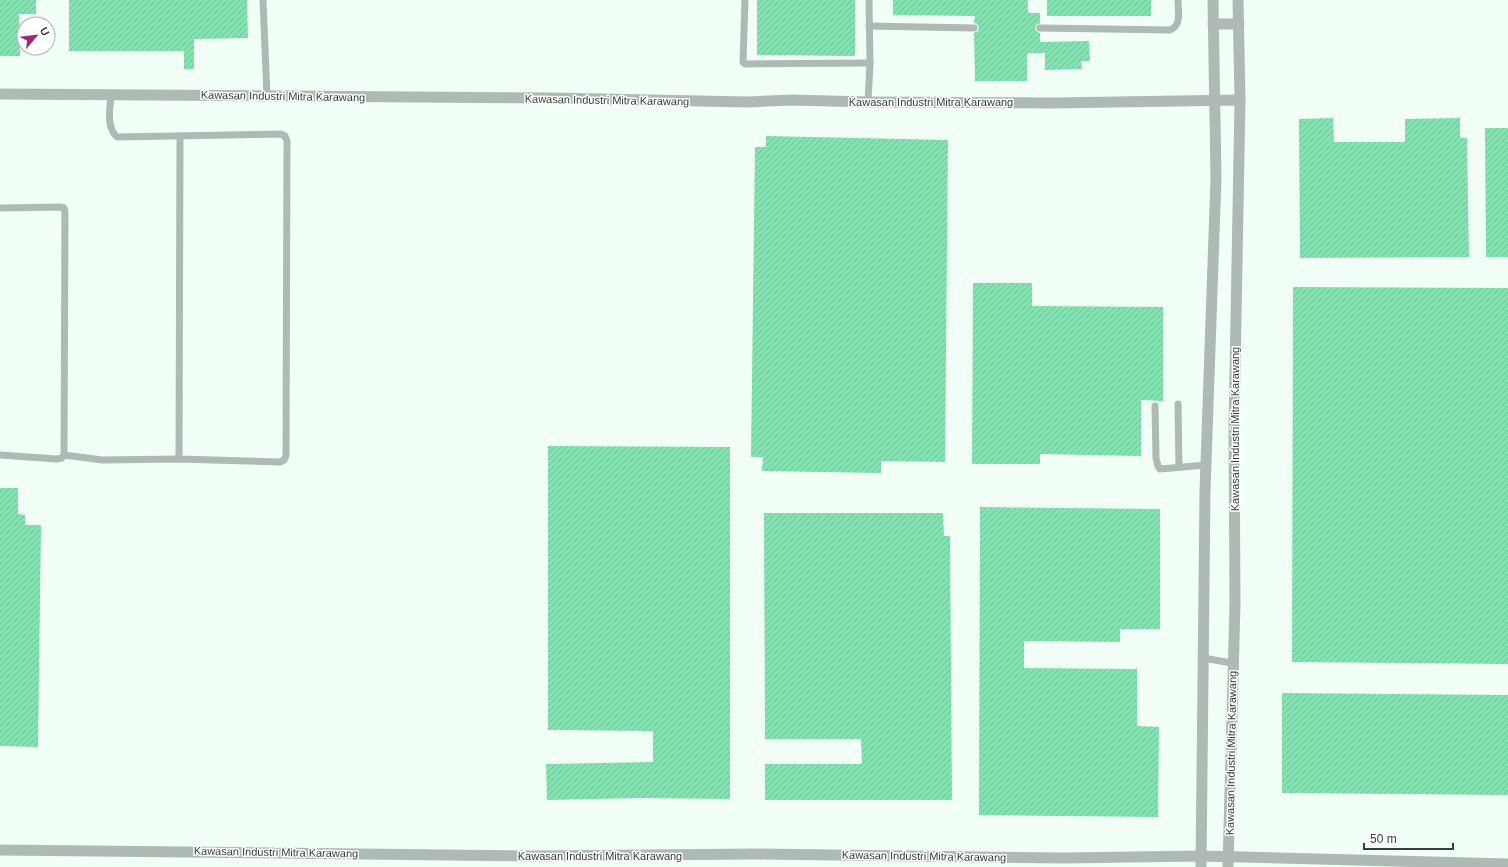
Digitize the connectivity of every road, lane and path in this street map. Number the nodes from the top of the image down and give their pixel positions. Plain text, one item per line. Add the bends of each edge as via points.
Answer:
1 (263, 0) edge
2 (745, 0) edge
3 (869, 0) edge
4 (1178, 0) edge
5 (1213, 0) edge
6 (1238, 0) edge
7 (1213, 24) junction
8 (1239, 24) junction
9 (869, 26) junction
10 (974, 28) dead end
11 (1040, 28) dead end
12 (870, 63) junction
13 (0, 94) edge
14 (111, 94) junction
15 (267, 96) junction
16 (1214, 100) junction
17 (1240, 100) junction
18 (868, 102) junction
19 (180, 136) junction
20 (0, 208) edge
21 (1178, 404) dead end
22 (1155, 406) dead end
23 (0, 455) edge
24 (64, 455) junction
25 (178, 459) junction
26 (1206, 465) junction
27 (1179, 467) junction
28 (1203, 658) junction
29 (1232, 663) junction
30 (0, 850) edge
31 (1201, 862) edge
32 (1228, 862) edge
33 (1508, 864) edge

1 - 15 lane
2 - 12 lane via 745,64
3 - 9 lane
4 - 11 lane via 1178,24 1170,30
5 - 7 street
6 - 8 street, Kawasan Industri Mitra Karawang
7 - 8 street
7 - 16 street
8 - 17 street, Kawasan Industri Mitra Karawang
9 - 10 lane
9 - 12 lane
12 - 18 lane
13 - 14 street, Kawasan Industri Mitra Karawang
14 - 15 street, Kawasan Industri Mitra Karawang
14 - 19 lane via 110,127 117,137
15 - 18 street, Kawasan Industri Mitra Karawang
16 - 17 street, Kawasan Industri Mitra Karawang
16 - 18 street, Kawasan Industri Mitra Karawang via 1053,103
16 - 26 street via 1216,178
17 - 29 street, Kawasan Industri Mitra Karawang via 1234,428 1235,603
19 - 25 lane
19 - 25 lane via 281,134 287,141 286,456 280,462
20 - 24 lane via 60,207 65,210
21 - 27 lane
22 - 27 lane via 1158,466 1160,469
23 - 24 lane via 57,459
24 - 25 lane via 102,460
26 - 27 lane
26 - 28 street
28 - 29 lane
28 - 31 street
29 - 32 street, Kawasan Industri Mitra Karawang
30 - 31 street, Kawasan Industri Mitra Karawang via 535,856 762,854
31 - 32 street, Kawasan Industri Mitra Karawang
32 - 33 street, Kawasan Industri Mitra Karawang

